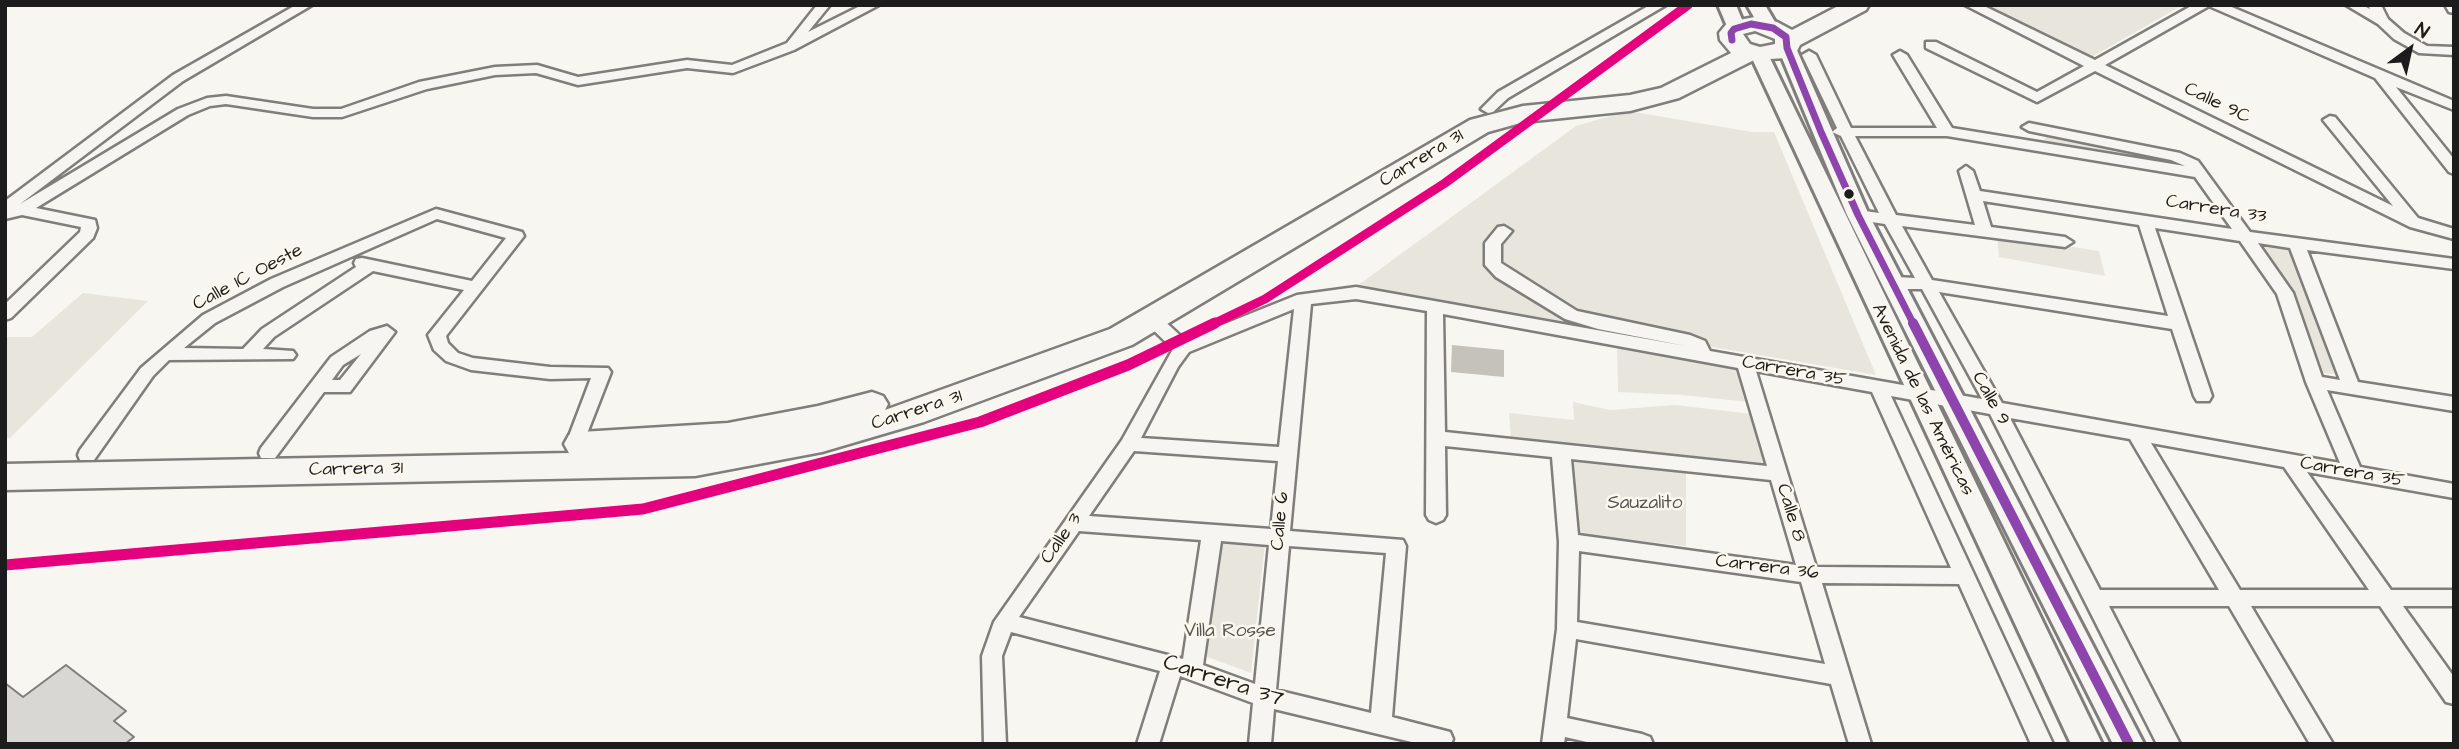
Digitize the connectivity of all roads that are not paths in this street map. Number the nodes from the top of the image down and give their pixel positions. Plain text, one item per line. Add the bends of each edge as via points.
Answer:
1 (306, 5) edge
2 (824, 5) edge
3 (873, 5) edge
4 (1660, 5) edge
5 (1727, 5) edge
6 (1756, 5) edge
7 (1818, 5) edge
8 (1858, 5) edge
9 (1971, 5) edge
10 (2203, 5) edge
11 (2215, 5) edge
12 (2352, 5) edge
13 (2374, 5) edge
14 (2383, 21) junction
15 (1785, 40) junction
16 (1744, 43) junction
17 (1931, 45) dead end
18 (789, 47) junction
19 (2454, 51) edge
20 (1900, 55) dead end
21 (2095, 66) junction
22 (2380, 77) junction
23 (2037, 98) junction
24 (2454, 106) edge
25 (1488, 109) junction
26 (2330, 120) dead end
27 (2029, 127) junction
28 (1821, 132) junction
29 (1847, 132) junction
30 (1947, 132) junction
31 (2030, 144) junction
32 (2454, 169) edge
33 (1966, 171) dead end
34 (2200, 173) junction
35 (1872, 186) junction
36 (1845, 187) junction
37 (1973, 195) junction
38 (11, 211) edge
39 (1858, 215) junction
40 (1889, 218) junction
41 (2145, 221) junction
42 (2416, 223) junction
43 (1984, 230) junction
44 (1504, 231) dead end
45 (2451, 234) edge
46 (2248, 237) junction
47 (2065, 242) dead end
48 (2296, 243) junction
49 (334, 257) junction
50 (2454, 264) edge
51 (370, 265) junction
52 (1895, 283) junction
53 (1173, 285) junction
54 (1925, 285) junction
55 (476, 287) junction
56 (1303, 299) junction
57 (1435, 307) junction
58 (5, 314) edge
59 (1152, 319) junction
60 (2179, 324) junction
61 (1183, 348) junction
62 (165, 354) junction
63 (247, 355) junction
64 (287, 355) dead end
65 (1703, 355) junction
66 (1745, 363) junction
67 (2315, 382) junction
68 (318, 385) junction
69 (2351, 386) junction
70 (1878, 387) junction
71 (1918, 394) junction
72 (2203, 396) dead end
73 (1955, 401) junction
74 (2454, 404) edge
75 (1996, 408) junction
76 (2137, 435) junction
77 (1436, 438) junction
78 (575, 444) junction
79 (1129, 444) junction
80 (1561, 451) junction
81 (268, 453) junction
82 (87, 455) junction
83 (1288, 455) junction
84 (5, 457) edge
85 (2290, 462) junction
86 (2353, 472) junction
87 (1778, 474) junction
88 (5, 477) edge
89 (2453, 492) edge
90 (1436, 514) dead end
91 (1073, 523) junction
92 (1213, 533) junction
93 (1280, 538) junction
94 (1569, 542) junction
95 (1809, 575) junction
96 (1966, 576) junction
97 (2094, 598) junction
98 (2234, 598) junction
99 (2454, 598) edge
100 (2386, 599) junction
101 (1004, 622) junction
102 (1567, 629) junction
103 (1182, 667) junction
104 (1841, 676) junction
105 (2454, 695) edge
106 (1265, 697) junction
107 (1381, 726) junction
108 (1555, 734) edge
109 (1442, 739) dead end
110 (995, 744) edge
111 (1148, 744) edge
112 (1259, 744) edge
113 (1642, 744) edge
114 (1860, 744) edge
115 (2042, 744) edge
116 (2087, 744) edge
117 (2129, 744) edge
118 (2169, 744) edge
119 (2322, 744) edge

1 - 38 street via 178,78
2 - 18 street
3 - 18 street
4 - 25 street via 1503,95
5 - 16 main road, Avenida de las Américas
6 - 15 main road, Avenida de las Américas
7 - 15 highway
8 - 15 highway
9 - 21 street, Calle 9C
10 - 21 street
11 - 22 street
12 - 14 street
13 - 14 street
14 - 19 street via 2424,50
15 - 16 highway via 1777,54
15 - 16 highway via 1751,24
15 - 28 main road, Avenida de las Américas
15 - 29 street, Calle 9
16 - 25 highway, Carrera 31 via 1653,82
16 - 59 highway, Carrera 31 via 1670,93 1630,103 1523,114 1464,133
16 - 71 main road, Avenida de las Américas
17 - 23 street
18 - 38 street via 733,69 688,64 578,80 537,69 495,71 424,85 342,113 226,100 206,102
20 - 30 street
21 - 23 street
21 - 42 street, Calle 9C
22 - 24 street
22 - 32 street
23 - 27 street
25 - 53 highway, Carrera 31 via 1452,123
26 - 42 street
27 - 31 street
27 - 34 street via 2185,159
28 - 29 street
28 - 36 main road, Avenida de las Américas
29 - 30 street
29 - 35 street, Calle 9
30 - 31 street
31 - 34 street
33 - 37 street
34 - 46 street
35 - 36 street
35 - 40 street, Calle 9
36 - 39 main road, Avenida de las Américas
37 - 41 street, Carrera 33
37 - 43 street
38 - 58 street via 89,224 89,228
39 - 40 street
39 - 52 main road, Avenida de las Américas
40 - 43 street
40 - 54 street, Calle 9
41 - 46 street, Carrera 33
41 - 60 street
42 - 45 street, Calle 9C
43 - 47 street
44 - 65 street via 1493,243 1493,265 1502,274 1571,315 1684,339 1699,345
46 - 48 street, Carrera 33
46 - 67 street via 2285,293
48 - 50 street, Carrera 33
48 - 69 street
49 - 51 street
49 - 55 street, Calle 1C Oeste via 436,214 516,236
49 - 62 street, Calle 1C Oeste via 209,319
51 - 55 street
51 - 63 street via 268,333
52 - 54 street
52 - 73 main road, Avenida de las Américas
53 - 59 highway
53 - 78 highway, Carrera 31 via 1105,324 989,368 818,418 728,435
54 - 60 street
54 - 75 street, Calle 9
55 - 78 street via 438,335 440,346 452,357 471,364 550,373 603,372
56 - 57 street, Carrera 35 via 1356,293
56 - 61 street, Carrera 35
56 - 83 street, Calle 6
57 - 65 street, Carrera 35
57 - 77 street
59 - 61 street
59 - 88 highway, Carrera 31 via 1121,337 913,414 822,440 695,463
60 - 72 street
61 - 79 street, Calle 3
62 - 63 street
62 - 82 street, Calle 1C Oeste
63 - 64 street
65 - 66 street, Carrera 35
66 - 70 street, Carrera 35
66 - 87 street, Calle 8
67 - 69 street
67 - 86 street
68 - 68 street via 344,387 387,332 337,361
68 - 81 street
69 - 74 street
70 - 71 street, Carrera 35
70 - 96 street
71 - 73 street, Carrera 35
71 - 116 main road, Avenida de las Américas
73 - 75 street, Carrera 35
73 - 117 main road, Avenida de las Américas
75 - 76 street, Carrera 35
75 - 97 street, Calle 9
76 - 85 street, Carrera 35
76 - 98 street
77 - 80 street
77 - 90 street
78 - 81 highway, Carrera 31
79 - 83 street
79 - 91 street, Calle 3
80 - 87 street
80 - 94 street
81 - 82 highway, Carrera 31
82 - 84 highway, Carrera 31
83 - 93 street, Calle 6
85 - 86 street, Carrera 35
85 - 100 street
86 - 89 street, Carrera 35
87 - 95 street, Calle 8
91 - 92 street
91 - 101 street, Calle 3
92 - 93 street
92 - 103 street
93 - 106 street, Calle 6
93 - 107 street via 1396,545
94 - 95 street, Carrera 36
94 - 102 street
95 - 96 street, Carrera 36
95 - 104 street, Calle 8
96 - 115 street
97 - 98 street
97 - 118 street, Calle 9
98 - 100 street
98 - 119 street
99 - 100 street
100 - 105 street
101 - 103 street, Carrera 37
101 - 110 street, Calle 3 via 992,656
102 - 104 street
102 - 108 street
103 - 106 street, Carrera 37
103 - 111 street
104 - 114 street, Calle 8
106 - 107 street, Carrera 37
106 - 112 street, Calle 6
107 - 109 street, Carrera 37
108 - 113 street

